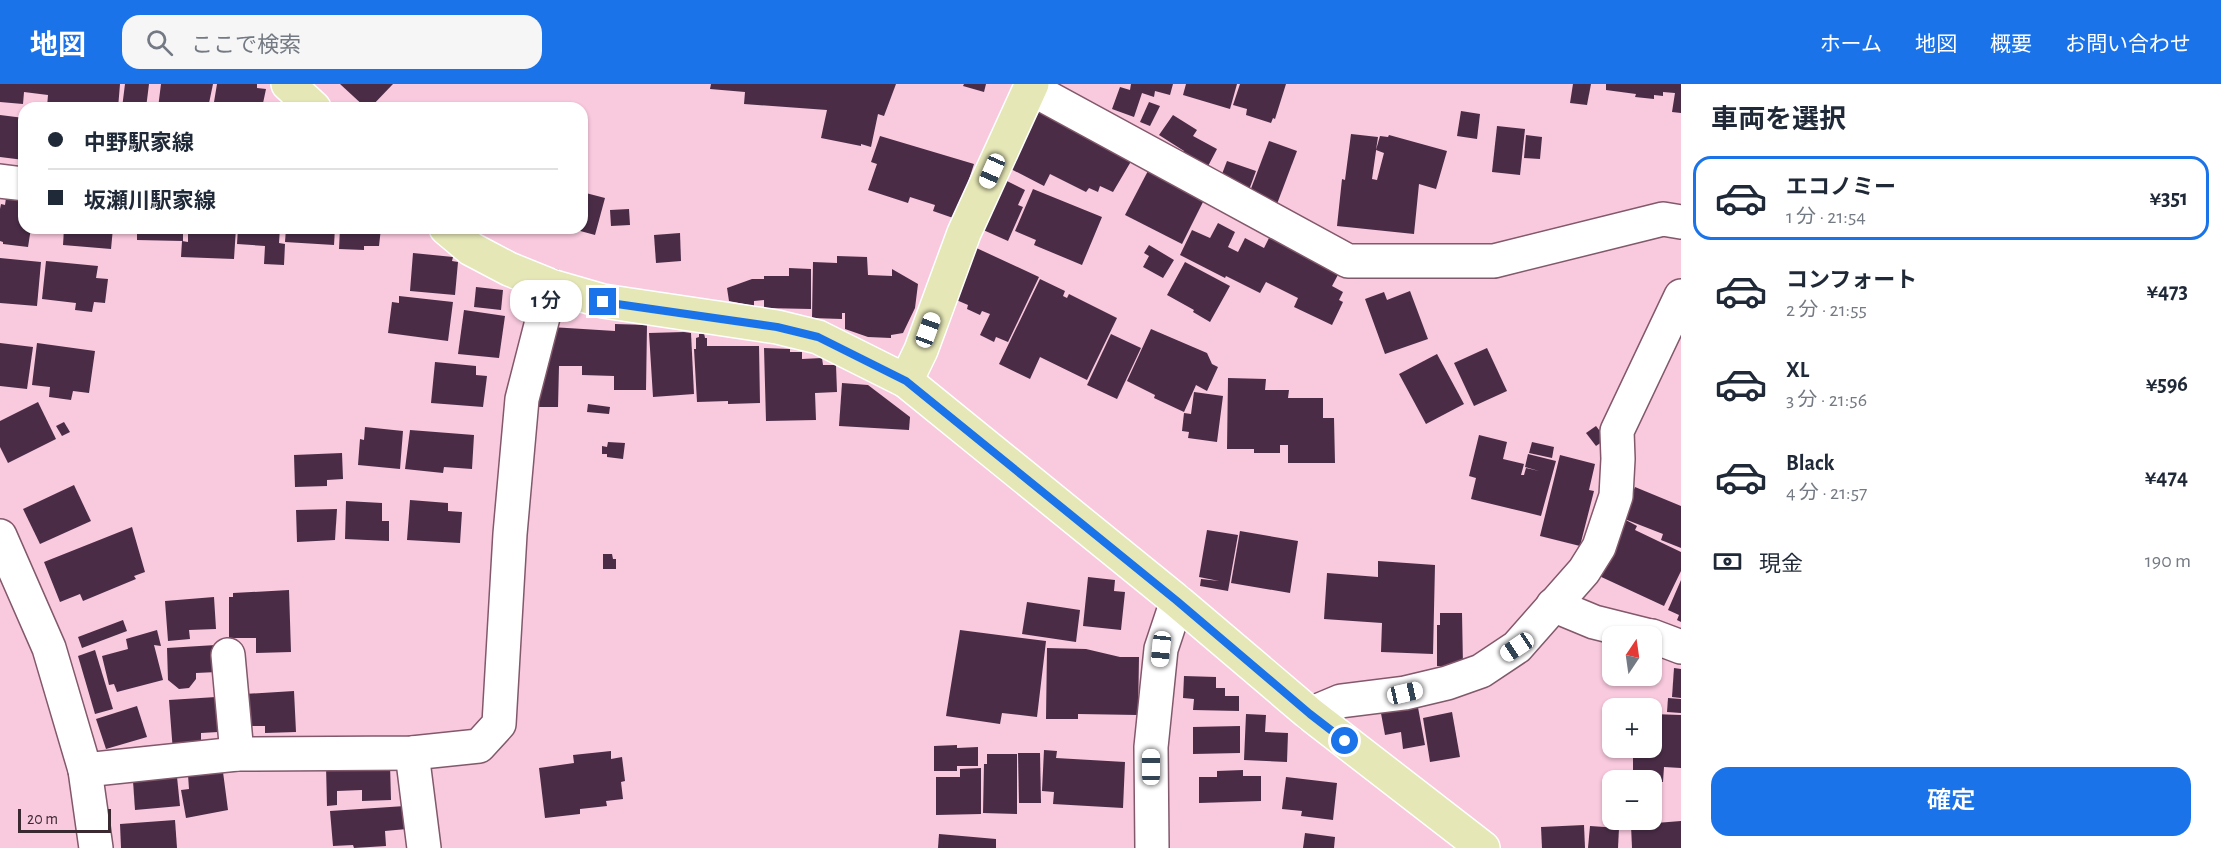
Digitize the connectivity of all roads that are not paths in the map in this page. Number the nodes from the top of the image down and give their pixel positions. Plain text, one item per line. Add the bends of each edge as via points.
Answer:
1 (288, 84) edge
2 (1031, 86) edge
3 (308, 102) edge
4 (0, 181) edge
5 (18, 183) edge
6 (1681, 222) edge
7 (453, 234) edge
8 (551, 286) junction
9 (1681, 296) edge
10 (906, 381) junction
11 (0, 536) edge
12 (1177, 601) junction
13 (1553, 605) junction
14 (1610, 626) edge
15 (1662, 640) edge
16 (1681, 647) edge
17 (228, 655) dead end
18 (1310, 714) junction
19 (412, 753) junction
20 (237, 754) junction
21 (86, 770) junction
22 (96, 848) edge
23 (424, 848) edge
24 (1152, 848) edge
25 (1483, 848) edge

1 - 3 main road
2 - 6 street via 1348,261 1494,261 1663,219
2 - 10 main road via 964,233
4 - 5 street
7 - 8 main road via 471,249
8 - 10 main road via 603,302 777,327 818,337
8 - 19 street via 522,399 499,724 479,746
9 - 13 street via 1617,432 1616,496 1599,547 1584,572
10 - 12 main road
11 - 21 street via 49,648
12 - 18 main road
12 - 24 street via 1161,649 1151,747
13 - 14 street
13 - 18 street via 1517,647 1481,671 1405,693 1341,701
15 - 16 street
17 - 20 street
18 - 25 main road
19 - 20 street
19 - 23 street
20 - 21 street
21 - 22 street

